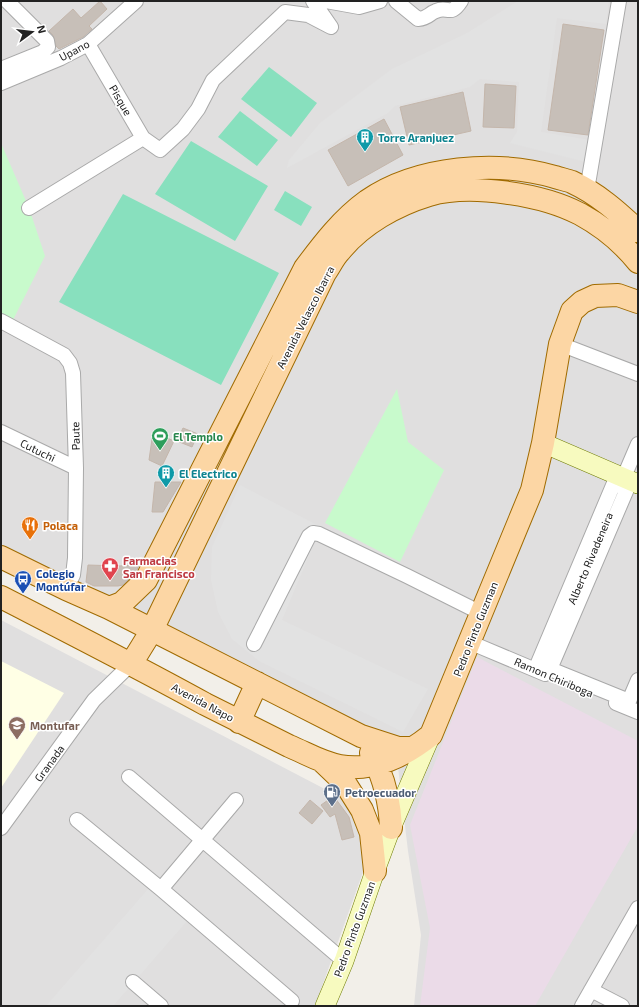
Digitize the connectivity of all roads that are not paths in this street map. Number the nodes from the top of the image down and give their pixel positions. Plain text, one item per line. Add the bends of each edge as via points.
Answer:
1 (7, 1) edge
2 (136, 1) edge
3 (313, 1) edge
4 (326, 1) edge
5 (380, 1) edge
6 (396, 1) edge
7 (461, 1) edge
8 (617, 6) edge
9 (88, 44) junction
10 (1, 68) edge
11 (1, 84) edge
12 (144, 138) junction
13 (588, 190) junction
14 (30, 208) dead end
15 (638, 231) edge
16 (638, 262) edge
17 (638, 302) edge
18 (1, 321) edge
19 (560, 344) junction
20 (638, 374) edge
21 (1, 432) edge
22 (543, 443) junction
23 (638, 444) edge
24 (76, 468) junction
25 (626, 483) edge
26 (1, 557) edge
27 (66, 589) junction
28 (1, 597) edge
29 (109, 608) junction
30 (481, 614) junction
31 (152, 630) junction
32 (469, 642) junction
33 (254, 644) dead end
34 (131, 664) junction
35 (539, 668) junction
36 (638, 680) edge
37 (257, 683) junction
38 (638, 695) edge
39 (635, 711) edge
40 (239, 722) junction
41 (431, 735) junction
42 (361, 736) junction
43 (412, 748) junction
44 (322, 761) junction
45 (378, 765) junction
46 (129, 777) dead end
47 (236, 800) dead end
48 (77, 820) dead end
49 (1, 828) edge
50 (391, 828) junction
51 (203, 840) junction
52 (375, 871) junction
53 (161, 889) junction
54 (638, 908) edge
55 (344, 961) junction
56 (133, 982) dead end
57 (591, 990) junction
58 (292, 1001) dead end
59 (161, 1006) edge
60 (325, 1006) edge
61 (582, 1006) edge
62 (622, 1006) edge

1 - 10 street via 47,40 48,47 43,52
2 - 9 street, Upano
3 - 12 street, Pisque via 331,27 308,15 285,12 213,80 198,109 183,129 160,150
4 - 5 street via 359,6
6 - 7 street via 418,19 428,17 437,10 451,11
8 - 13 street
9 - 11 street, Upano
9 - 12 street, Pisque
12 - 14 street
13 - 15 main road, Avenida Velasco Ibarra
13 - 29 main road, Avenida Velasco Ibarra via 538,172 509,168 476,168 434,173 394,186 368,201 348,217 305,268 146,580 122,603
16 - 31 main road, Avenida Velasco Ibarra via 611,234 579,214 547,200 507,192 477,190 430,194 389,212 358,233 340,251 325,273
17 - 19 main road, Pedro Pinto Guzman via 618,295 595,296 582,302 572,311
18 - 24 street, Paute via 64,355 70,363 73,373
19 - 20 street
19 - 22 main road, Pedro Pinto Guzman
21 - 24 street, Cutuchi
22 - 25 main road
22 - 30 main road, Pedro Pinto Guzman via 532,490
23 - 25 street, Alberto Rivadeneira
24 - 27 street, Paute via 76,558 73,575
25 - 35 street, Alberto Rivadeneira
25 - 36 street via 550,669 628,702
26 - 27 main road
27 - 29 main road
28 - 34 main road, Avenida Napo
29 - 31 main road
30 - 32 main road, Pedro Pinto Guzman
30 - 33 street via 326,537 313,534 309,536
31 - 34 main road, Avenida Velasco Ibarra
31 - 37 main road
32 - 35 street, Ramon Chiriboga
32 - 41 main road, Pedro Pinto Guzman
34 - 40 main road, Avenida Napo
34 - 49 street, Granada via 94,700
35 - 39 street, Ramon Chiriboga
37 - 40 main road
37 - 42 main road
38 - 39 street
40 - 44 main road, Avenida Napo
41 - 43 main road, Avenida Napo
41 - 50 main road, Pedro Pinto Guzman
42 - 43 main road via 398,748
42 - 45 main road
43 - 45 main road, Avenida Napo
44 - 45 main road, Avenida Napo via 346,767
44 - 52 main road via 345,783 362,810 371,833
45 - 50 main road via 388,796
46 - 51 street
47 - 51 street
48 - 53 street
50 - 52 main road, Pedro Pinto Guzman
51 - 53 street
51 - 55 street
52 - 55 main road, Pedro Pinto Guzman
53 - 58 street
54 - 57 street
55 - 60 main road, Pedro Pinto Guzman
56 - 59 street
57 - 61 street
57 - 62 street

